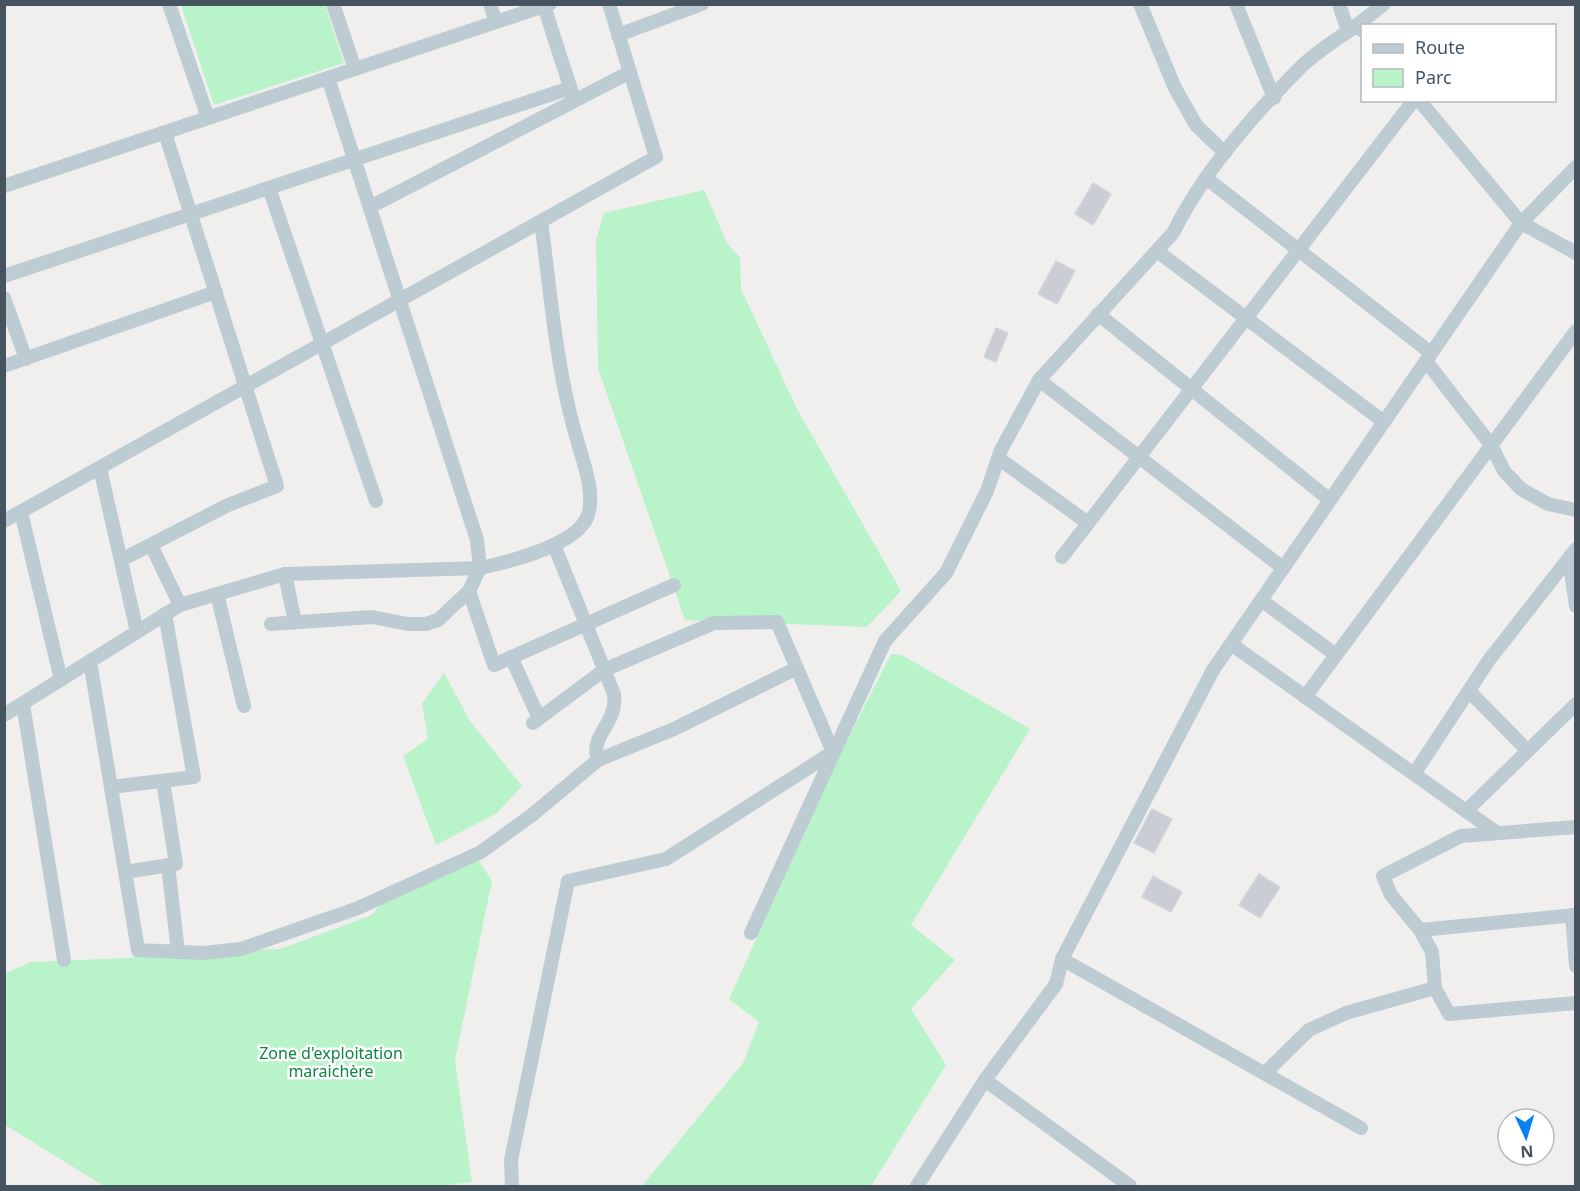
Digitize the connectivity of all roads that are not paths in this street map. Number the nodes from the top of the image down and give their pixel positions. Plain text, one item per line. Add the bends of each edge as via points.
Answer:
1 (169, 4) edge
2 (333, 4) edge
3 (490, 4) edge
4 (609, 4) edge
5 (702, 4) edge
6 (1140, 4) edge
7 (1236, 4) edge
8 (1339, 4) edge
9 (1384, 4) edge
10 (547, 5) edge
11 (496, 22) junction
12 (1362, 24) edge
13 (1356, 29) edge
14 (618, 35) junction
15 (355, 69) junction
16 (630, 72) junction
17 (328, 78) junction
18 (572, 95) junction
19 (1274, 98) junction
20 (1412, 102) edge
21 (1421, 102) edge
22 (208, 118) junction
23 (165, 133) junction
24 (1225, 153) junction
25 (354, 160) junction
26 (1575, 167) edge
27 (1206, 178) junction
28 (4, 186) edge
29 (269, 188) junction
30 (370, 207) junction
31 (191, 214) junction
32 (541, 221) junction
33 (1521, 223) junction
34 (1299, 250) junction
35 (1157, 251) junction
36 (1575, 253) edge
37 (4, 276) edge
38 (216, 292) junction
39 (4, 298) edge
40 (400, 300) junction
41 (1098, 314) junction
42 (1246, 318) junction
43 (1573, 341) edge
44 (322, 344) junction
45 (1429, 357) junction
46 (26, 359) junction
47 (4, 366) edge
48 (1039, 380) junction
49 (246, 386) junction
50 (1192, 389) junction
51 (1384, 422) junction
52 (1491, 445) junction
53 (1139, 457) junction
54 (998, 458) junction
55 (100, 468) junction
56 (1330, 500) junction
57 (376, 501) dead end
58 (1575, 510) edge
59 (21, 512) junction
60 (4, 521) edge
61 (1088, 523) junction
62 (151, 545) junction
63 (554, 545) junction
64 (1572, 554) edge
65 (1062, 557) dead end
66 (121, 560) junction
67 (480, 568) junction
68 (1283, 568) junction
69 (285, 574) junction
70 (674, 585) dead end
71 (470, 591) junction
72 (217, 594) junction
73 (1261, 600) junction
74 (180, 605) junction
75 (1575, 606) edge
76 (165, 614) junction
77 (295, 622) junction
78 (271, 624) dead end
79 (586, 624) junction
80 (137, 632) junction
81 (1231, 644) junction
82 (1336, 655) junction
83 (511, 657) junction
84 (90, 661) junction
85 (797, 668) junction
86 (604, 670) junction
87 (61, 680) junction
88 (1469, 691) junction
89 (1305, 697) junction
90 (23, 704) junction
91 (1575, 704) edge
92 (244, 706) dead end
93 (4, 715) edge
94 (1528, 751) junction
95 (833, 752) junction
96 (598, 760) junction
97 (1414, 774) junction
98 (163, 781) junction
99 (111, 787) junction
100 (1466, 811) junction
101 (1575, 827) edge
102 (1497, 833) junction
103 (168, 866) junction
104 (125, 872) junction
105 (1574, 915) edge
106 (1420, 930) junction
107 (751, 933) dead end
108 (178, 952) junction
109 (1062, 959) junction
110 (64, 960) dead end
111 (1575, 966) edge
112 (1435, 988) junction
113 (1575, 1003) edge
114 (1265, 1073) junction
115 (985, 1080) junction
116 (1361, 1128) dead end
117 (512, 1186) edge
118 (916, 1186) edge
119 (1130, 1186) edge

1 - 22 street
2 - 15 street
3 - 11 street
4 - 14 street
5 - 14 street
6 - 24 street via 1175,88 1196,125
7 - 19 street
8 - 13 street
9 - 12 street
10 - 11 street
10 - 18 street
11 - 15 street
13 - 19 street via 1300,68
14 - 16 street
15 - 17 street
16 - 18 street
16 - 32 street via 656,157
17 - 22 street
17 - 25 street
18 - 25 street
18 - 30 street
19 - 24 street
20 - 34 street
21 - 33 street
22 - 23 street
23 - 28 street
23 - 31 street
24 - 27 street
25 - 29 street
25 - 30 street
26 - 33 street
27 - 34 street
27 - 35 street via 1187,203 1173,233
29 - 31 street
29 - 44 street
30 - 40 street
31 - 37 street
31 - 38 street
32 - 40 street
32 - 63 street via 565,402 589,486 588,514 581,526
33 - 36 street
33 - 45 street
34 - 42 street
34 - 45 street
35 - 41 street
35 - 42 street
38 - 46 street
38 - 49 street
39 - 46 street
40 - 44 street
40 - 67 street via 477,540
41 - 48 street
41 - 50 street
42 - 50 street
42 - 51 street
43 - 52 street
44 - 49 street
44 - 57 street
45 - 51 street
45 - 52 street
46 - 47 street
48 - 53 street
48 - 54 street
49 - 55 street
49 - 62 street via 277,486 228,505
50 - 53 street
50 - 56 street
51 - 56 street
52 - 58 street via 1504,471 1521,489 1548,504
52 - 82 street
53 - 61 street
53 - 68 street
54 - 61 street
54 - 95 street via 987,491 946,573 885,641
55 - 59 street
55 - 66 street
56 - 68 street
59 - 60 street
59 - 87 street
61 - 65 street
62 - 66 street
62 - 74 street
63 - 67 street via 511,562
63 - 79 street
64 - 75 street
64 - 88 street
66 - 80 street
67 - 69 street
67 - 71 street
68 - 73 street
69 - 72 street
69 - 77 street
70 - 79 street
71 - 77 street via 448,614 426,624 372,617
71 - 83 street via 494,665
72 - 74 street
72 - 92 street
73 - 81 street
73 - 82 street
74 - 76 street
76 - 80 street
76 - 98 street via 194,777
77 - 78 street
79 - 83 street
79 - 86 street
80 - 84 street
81 - 89 street
81 - 109 street via 1213,670
82 - 89 street
83 - 86 street via 536,721
84 - 87 street
84 - 99 street
85 - 86 street via 777,622 714,623
85 - 95 street
85 - 96 street via 674,729
86 - 96 street via 615,704 614,713 597,741
87 - 90 street
88 - 94 street
88 - 97 street
89 - 97 street
90 - 93 street
90 - 110 street
91 - 94 street
94 - 100 street
95 - 107 street
95 - 117 street via 666,859 568,881 511,1160
96 - 108 street via 481,852 446,869 339,915 241,949
97 - 100 street
98 - 99 street
98 - 103 street via 176,864
99 - 104 street
100 - 102 street
101 - 102 street
102 - 106 street via 1461,836 1383,876 1391,895
103 - 104 street
103 - 108 street
104 - 108 street via 138,950
105 - 106 street
105 - 111 street
106 - 112 street via 1432,952
109 - 114 street
109 - 115 street via 1056,984
112 - 113 street via 1449,1014
112 - 114 street via 1346,1013 1309,1030
114 - 116 street
115 - 118 street
115 - 119 street

